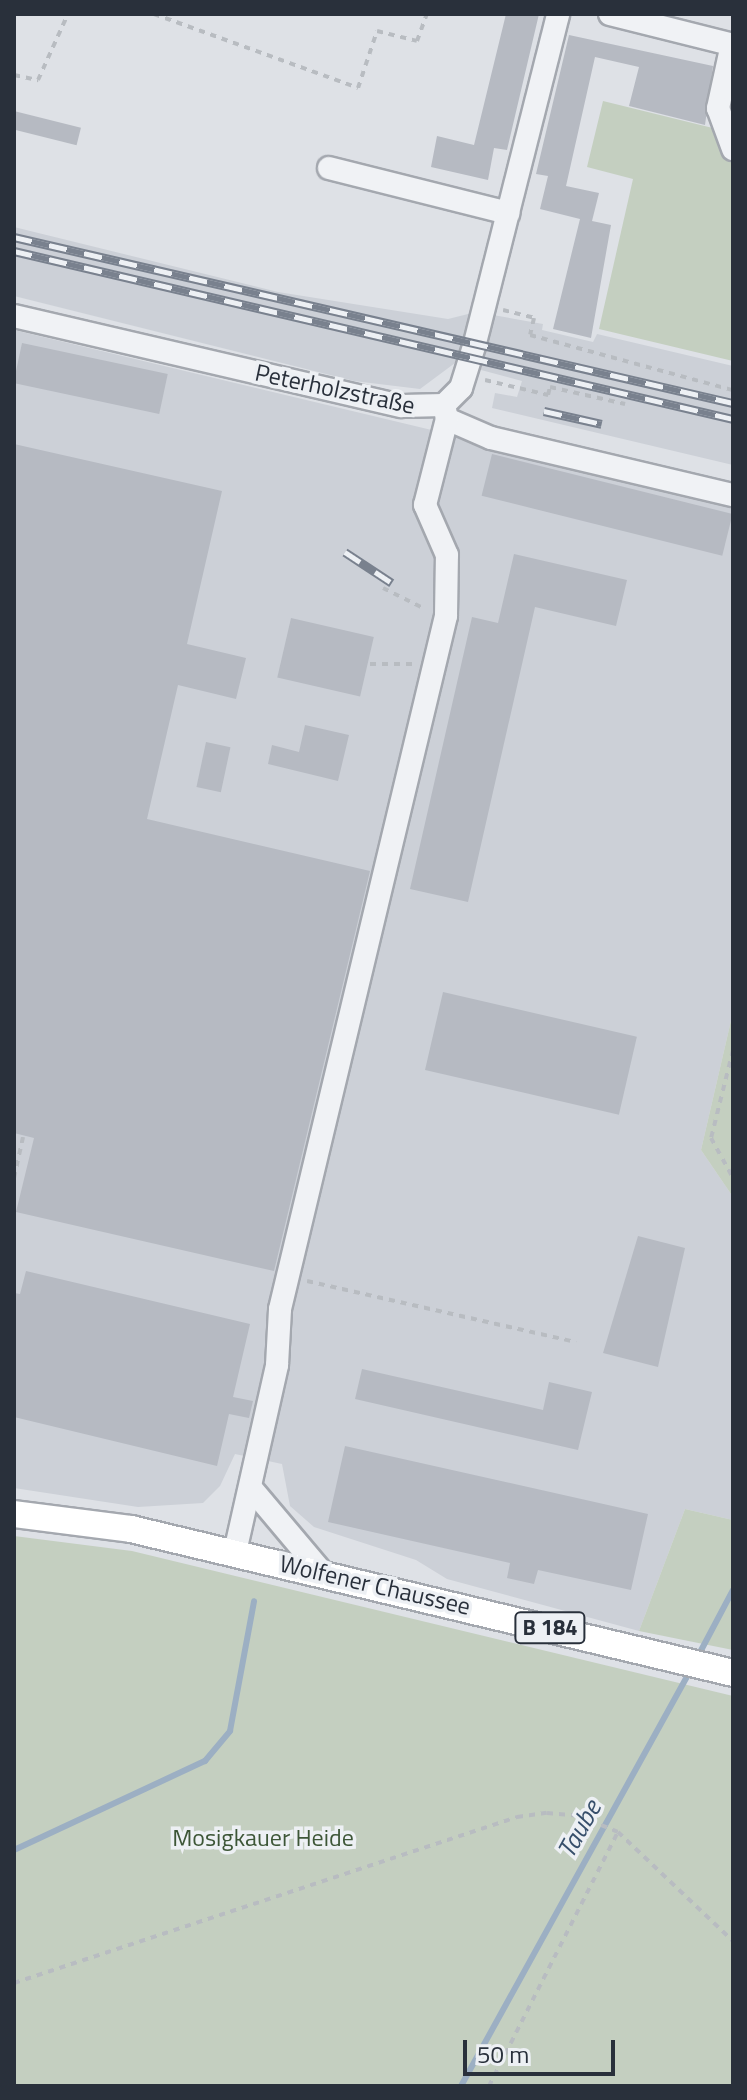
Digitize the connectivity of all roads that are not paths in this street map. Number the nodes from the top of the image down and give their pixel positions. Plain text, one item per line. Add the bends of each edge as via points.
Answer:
1 (558, 14) edge
2 (610, 14) edge
3 (732, 44) edge
4 (733, 149) edge
5 (329, 168) dead end
6 (508, 213) junction
7 (14, 316) edge
8 (445, 412) junction
9 (733, 495) edge
10 (251, 1488) junction
11 (14, 1514) edge
12 (235, 1552) junction
13 (321, 1571) junction
14 (728, 1672) edge

1 - 6 street, Peterholzstraße
2 - 3 street
3 - 4 street via 718,108
5 - 6 street
6 - 8 street, Peterholzstraße via 503,272 485,306 465,376
7 - 8 street, Peterholzstraße
8 - 9 street via 491,438
8 - 10 street via 425,505 447,555 446,616 280,1309 277,1365
10 - 12 street
10 - 13 street
11 - 12 main road, Wolfener Chaussee / B 184 via 131,1529
12 - 13 main road, Wolfener Chaussee / B 184
13 - 14 main road, Wolfener Chaussee / B 184

